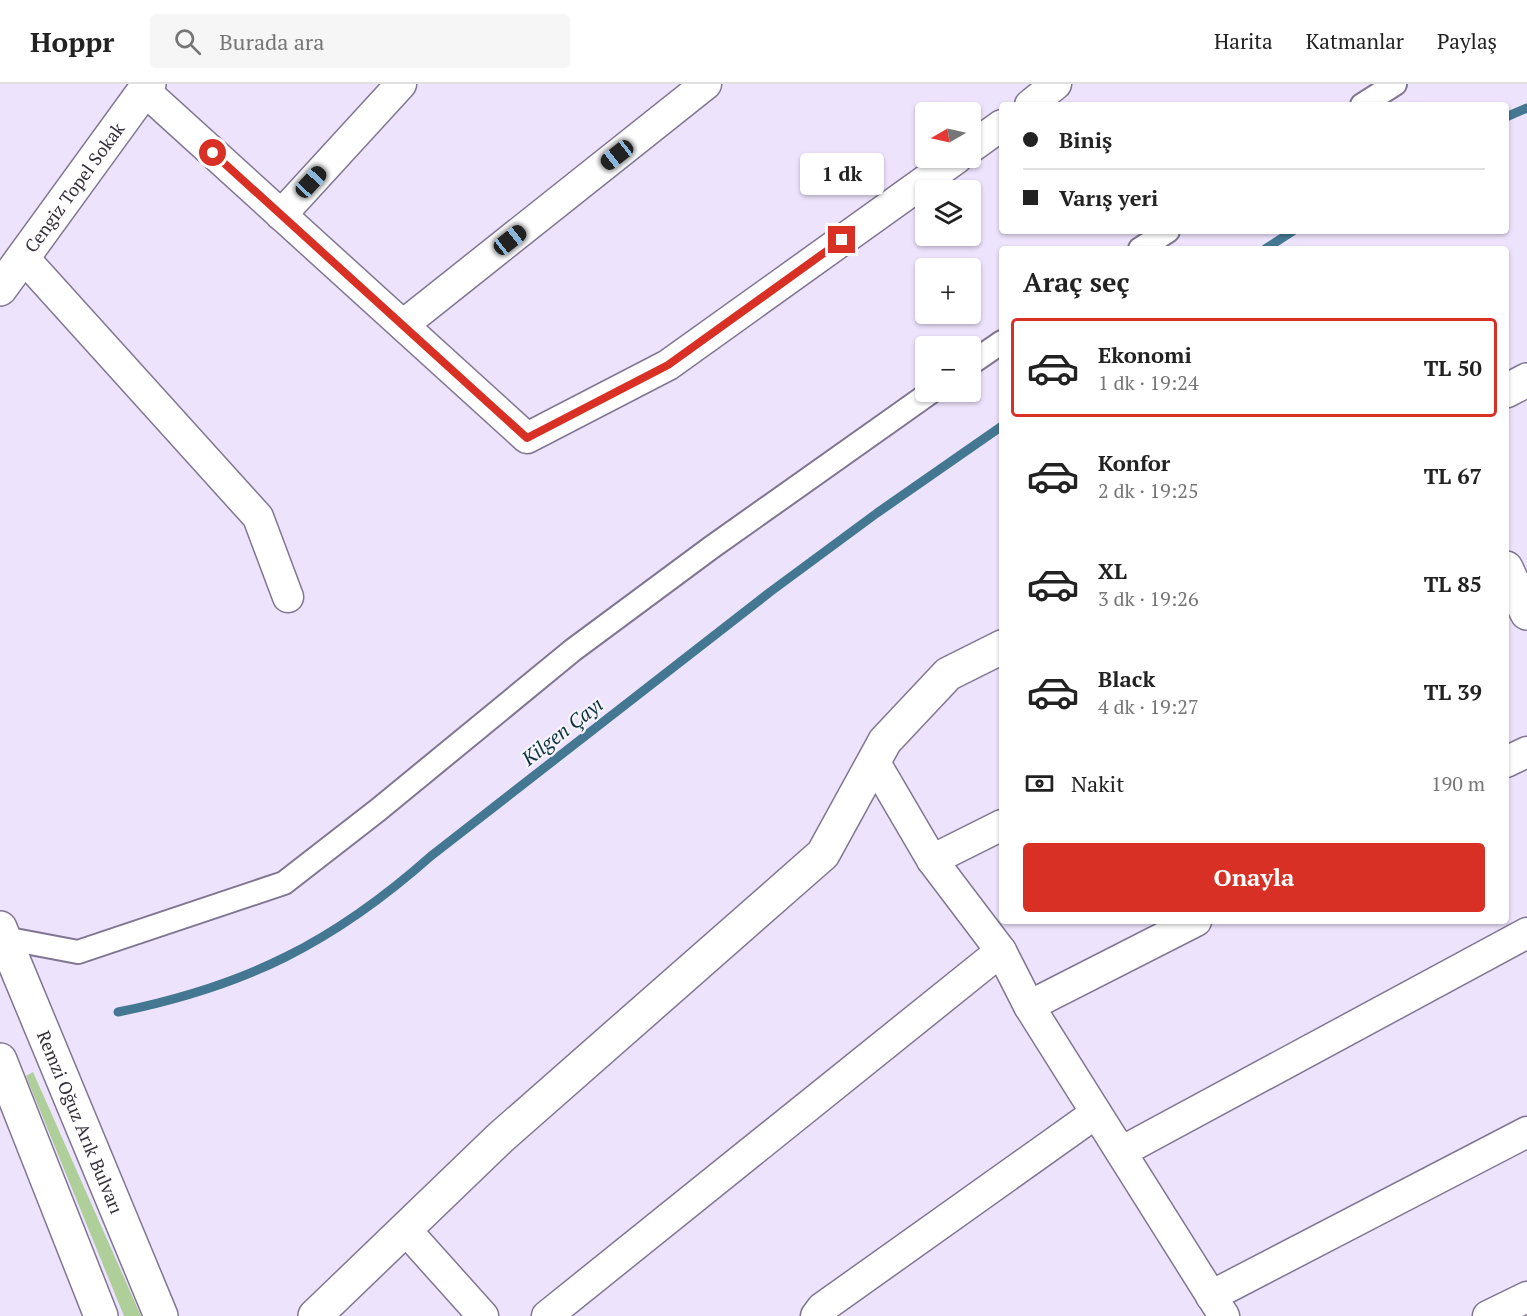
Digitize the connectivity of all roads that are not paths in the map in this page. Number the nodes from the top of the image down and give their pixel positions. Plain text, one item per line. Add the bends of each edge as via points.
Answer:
1 (401, 84) edge
2 (706, 84) edge
3 (1056, 84) edge
4 (1395, 84) edge
5 (147, 87) edge
6 (1034, 102) edge
7 (1367, 102) edge
8 (999, 127) edge
9 (981, 140) edge
10 (943, 168) edge
11 (281, 215) junction
12 (1163, 234) edge
13 (1145, 246) edge
14 (23, 257) junction
15 (0, 289) edge
16 (403, 325) junction
17 (999, 344) edge
18 (981, 356) edge
19 (1527, 380) edge
20 (1509, 389) edge
21 (917, 402) edge
22 (1512, 570) edge
23 (288, 597) dead end
24 (1527, 614) edge
25 (999, 648) edge
26 (1527, 752) edge
27 (874, 761) junction
28 (1509, 761) edge
29 (999, 827) edge
30 (933, 860) junction
31 (1190, 924) edge
32 (2, 933) edge
33 (1527, 933) edge
34 (1001, 951) junction
35 (1029, 1006) junction
36 (0, 1060) edge
37 (1096, 1113) junction
38 (1527, 1132) edge
39 (1121, 1152) junction
40 (405, 1229) junction
41 (1527, 1297) edge
42 (1217, 1306) edge
43 (101, 1316) edge
44 (161, 1316) edge
45 (315, 1316) edge
46 (483, 1316) edge
47 (547, 1316) edge
48 (816, 1316) edge
49 (1488, 1316) edge

1 - 11 street
2 - 16 street
3 - 6 street
4 - 7 street
5 - 11 street
5 - 14 street, Cengiz Topel Sokak
8 - 9 street
10 - 16 street via 668,365 527,438
11 - 16 street
12 - 13 street
14 - 15 street, Cengiz Topel Sokak
14 - 23 street via 258,517
17 - 18 street
19 - 20 street
21 - 32 street via 573,650 284,883 78,952
22 - 24 street
25 - 27 street via 948,674 885,741
26 - 28 street
27 - 30 street
27 - 40 street via 823,855 501,1137
29 - 30 street
30 - 34 street
31 - 35 street
32 - 44 street, Remzi Oğuz Arık Bulvarı
33 - 39 street
34 - 35 street
34 - 47 street
35 - 37 street
36 - 43 street
37 - 39 street
37 - 48 street
38 - 42 street
39 - 42 street
40 - 45 street
40 - 46 street
41 - 49 street

